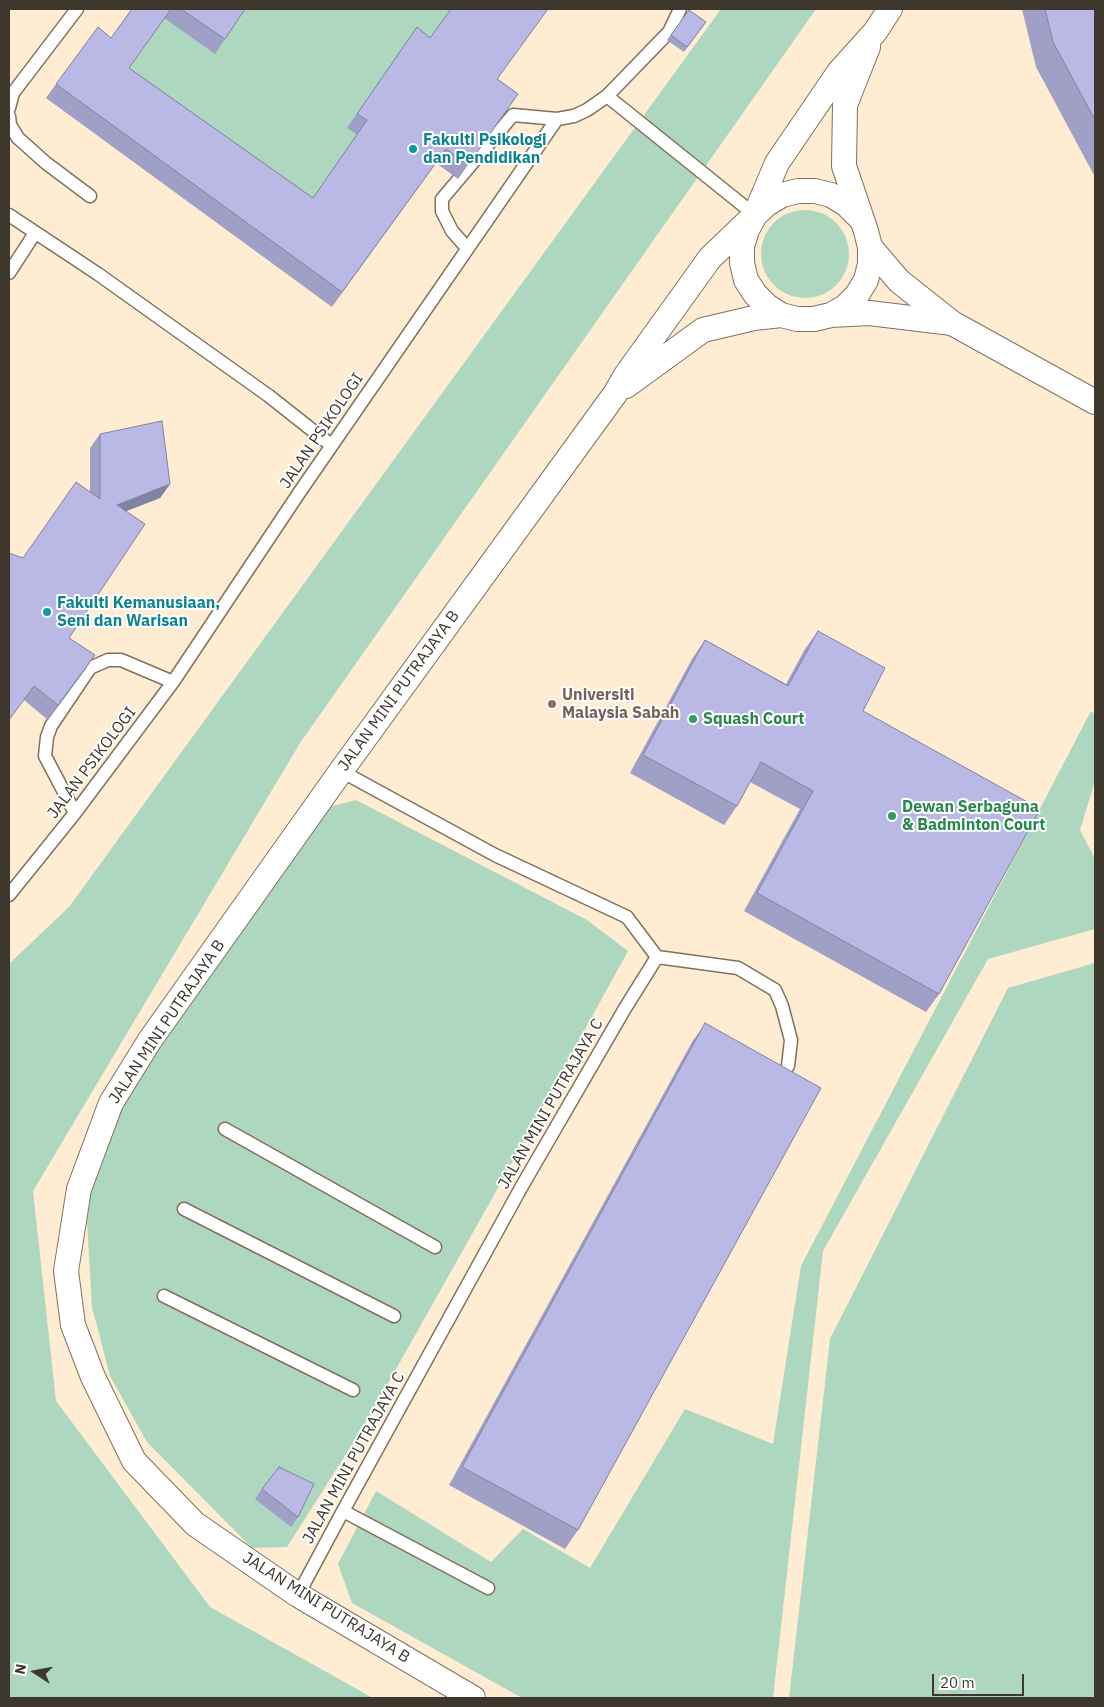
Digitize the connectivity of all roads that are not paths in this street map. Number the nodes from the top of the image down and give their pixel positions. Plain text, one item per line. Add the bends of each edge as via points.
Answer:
1 (77, 9) edge
2 (680, 9) edge
3 (890, 9) edge
4 (875, 32) junction
5 (607, 96) junction
6 (9, 108) edge
7 (9, 116) edge
8 (557, 119) junction
9 (90, 196) dead end
10 (755, 215) junction
11 (9, 216) edge
12 (862, 220) junction
13 (35, 233) junction
14 (870, 246) junction
15 (467, 248) junction
16 (10, 269) edge
17 (782, 315) junction
18 (831, 315) junction
19 (952, 323) junction
20 (615, 394) junction
21 (1095, 402) edge
22 (331, 445) junction
23 (173, 682) junction
24 (341, 771) junction
25 (75, 813) junction
26 (9, 895) edge
27 (657, 957) junction
28 (788, 1066) dead end
29 (225, 1129) dead end
30 (184, 1209) dead end
31 (435, 1247) dead end
32 (164, 1296) dead end
33 (394, 1316) dead end
34 (353, 1390) dead end
35 (343, 1511) junction
36 (488, 1588) dead end
37 (298, 1595) junction
38 (473, 1698) edge

1 - 6 lane via 13,93
2 - 5 lane via 669,32
3 - 4 street
4 - 10 street via 839,72 778,163
4 - 12 street via 845,105 844,166
5 - 8 lane via 574,116
5 - 10 lane
7 - 9 lane via 18,138
8 - 15 lane, JALAN PSIKOLOGI
8 - 15 lane via 514,115 442,200 442,211 452,231
10 - 12 street via 782,195 815,191 846,204
10 - 17 street via 742,246 746,280 767,306
10 - 20 street via 710,258
11 - 13 lane
12 - 14 street
13 - 16 lane
13 - 22 lane via 261,390
14 - 18 street via 866,280 857,295
14 - 19 street via 899,281
15 - 22 lane, JALAN PSIKOLOGI
17 - 18 street via 814,319
17 - 20 street via 702,330
18 - 19 street via 869,313
19 - 21 street
20 - 24 street, JALAN MINI PUTRAJAYA B
22 - 23 lane, JALAN PSIKOLOGI
23 - 25 lane, JALAN PSIKOLOGI
23 - 25 lane via 121,660 108,660 90,668 51,726 45,756
24 - 27 lane via 495,855 627,917
24 - 37 street, JALAN MINI PUTRAJAYA B via 150,1040 111,1103 79,1189 66,1271 73,1325 93,1377 134,1461 195,1524
25 - 26 lane, JALAN PSIKOLOGI
27 - 28 lane via 738,968 775,990 791,1040
27 - 35 lane, JALAN MINI PUTRAJAYA C via 522,1186
29 - 31 lane
30 - 33 lane
32 - 34 lane
35 - 36 lane
35 - 37 lane, JALAN MINI PUTRAJAYA C
37 - 38 street, JALAN MINI PUTRAJAYA B

